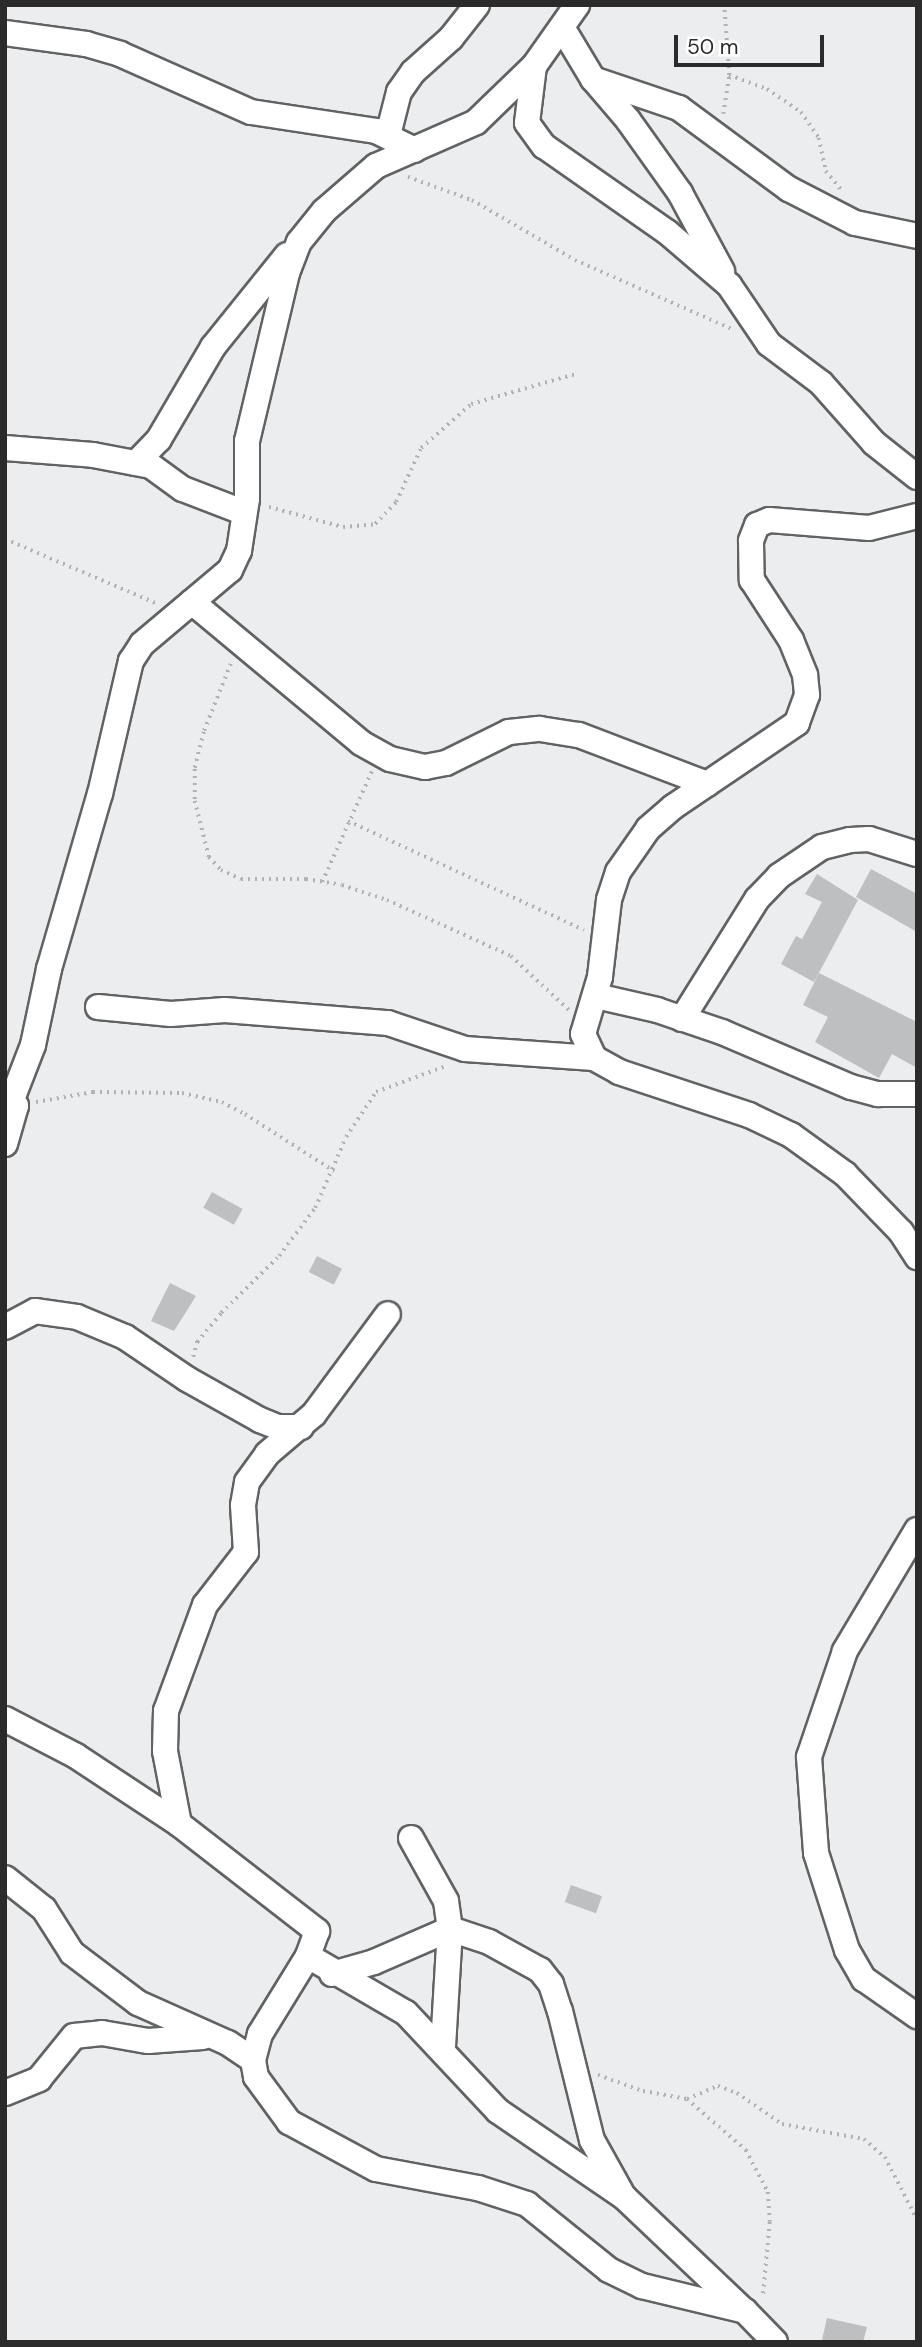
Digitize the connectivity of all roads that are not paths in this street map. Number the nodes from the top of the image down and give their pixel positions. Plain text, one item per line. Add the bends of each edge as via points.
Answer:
1 (477, 5) edge
2 (576, 5) edge
3 (563, 29) junction
4 (5, 33) edge
5 (534, 66) junction
6 (593, 79) junction
7 (476, 121) junction
8 (527, 123) junction
9 (388, 135) junction
10 (415, 150) junction
11 (917, 236) edge
12 (299, 242) junction
13 (729, 285) junction
14 (5, 448) edge
15 (136, 463) junction
16 (917, 477) edge
17 (245, 505) junction
18 (917, 516) edge
19 (185, 607) junction
20 (707, 784) junction
21 (917, 854) edge
22 (596, 996) junction
23 (98, 1007) dead end
24 (682, 1019) junction
25 (594, 1058) junction
26 (917, 1094) edge
27 (11, 1105) edge
28 (5, 1144) edge
29 (917, 1256) edge
30 (388, 1314) dead end
31 (5, 1327) edge
32 (301, 1427) junction
33 (917, 1530) edge
34 (5, 1719) edge
35 (179, 1824) junction
36 (411, 1838) dead end
37 (5, 1878) edge
38 (450, 1929) junction
39 (308, 1956) junction
40 (332, 1974) junction
41 (917, 2016) edge
42 (207, 2037) junction
43 (443, 2048) junction
44 (253, 2060) junction
45 (5, 2092) edge
46 (624, 2197) junction
47 (760, 2325) edge

1 - 9 street via 399,92
2 - 3 street
3 - 5 street
3 - 6 street
4 - 9 street via 86,44 120,54 251,112
5 - 7 street
5 - 8 street
6 - 11 street via 679,108 789,189 855,223
6 - 13 street via 680,193
7 - 8 street via 501,116
7 - 10 street
8 - 13 street via 565,164 667,232
9 - 10 street
10 - 12 street via 376,166 324,211
12 - 15 street via 213,347 159,439
12 - 17 street via 247,441
13 - 16 street via 769,344 821,383 874,443
14 - 15 street
15 - 17 street via 162,471 202,498
17 - 19 street via 239,551 230,570
18 - 20 street via 870,528 769,520 757,526 751,541 752,580 791,640 805,675 807,695 797,723
19 - 20 street via 242,643 361,743 381,754 425,767 446,763 509,732 540,730 579,735
19 - 27 street via 142,644 131,661 33,1045
20 - 22 street via 648,829 618,872
21 - 24 street via 869,839 850,839 822,847 779,876 757,899
22 - 24 street
22 - 25 street via 584,1027 584,1043
23 - 25 street via 171,1014 225,1010 388,1023 471,1049
24 - 26 street via 851,1087 878,1094
25 - 29 street via 641,1081 749,1115 791,1135 845,1174 901,1232
27 - 28 street
30 - 32 street
31 - 32 street via 36,1311 77,1317 125,1336 187,1379 260,1420 277,1427
32 - 35 street via 267,1454 247,1482 243,1505 246,1552 205,1605 166,1711 165,1751
33 - 41 street via 845,1651 809,1757 816,1853 847,1950 864,1979
34 - 35 street via 76,1756
35 - 39 street via 311,1924 317,1937
36 - 38 street via 436,1876
37 - 42 street via 44,1909 72,1953 138,2003
38 - 40 street via 374,1962
38 - 43 street
38 - 46 street via 489,1942 540,1970 551,1984 592,2140
39 - 40 street
39 - 44 street via 260,2034
40 - 43 street via 405,2012
42 - 44 street via 228,2043
42 - 45 street via 148,2041 91,2032 74,2036 39,2079
43 - 46 street via 498,2111
44 - 47 street via 256,2077 289,2122 355,2159 410,2178 512,2198 543,2214 609,2270 642,2286
46 - 47 street

